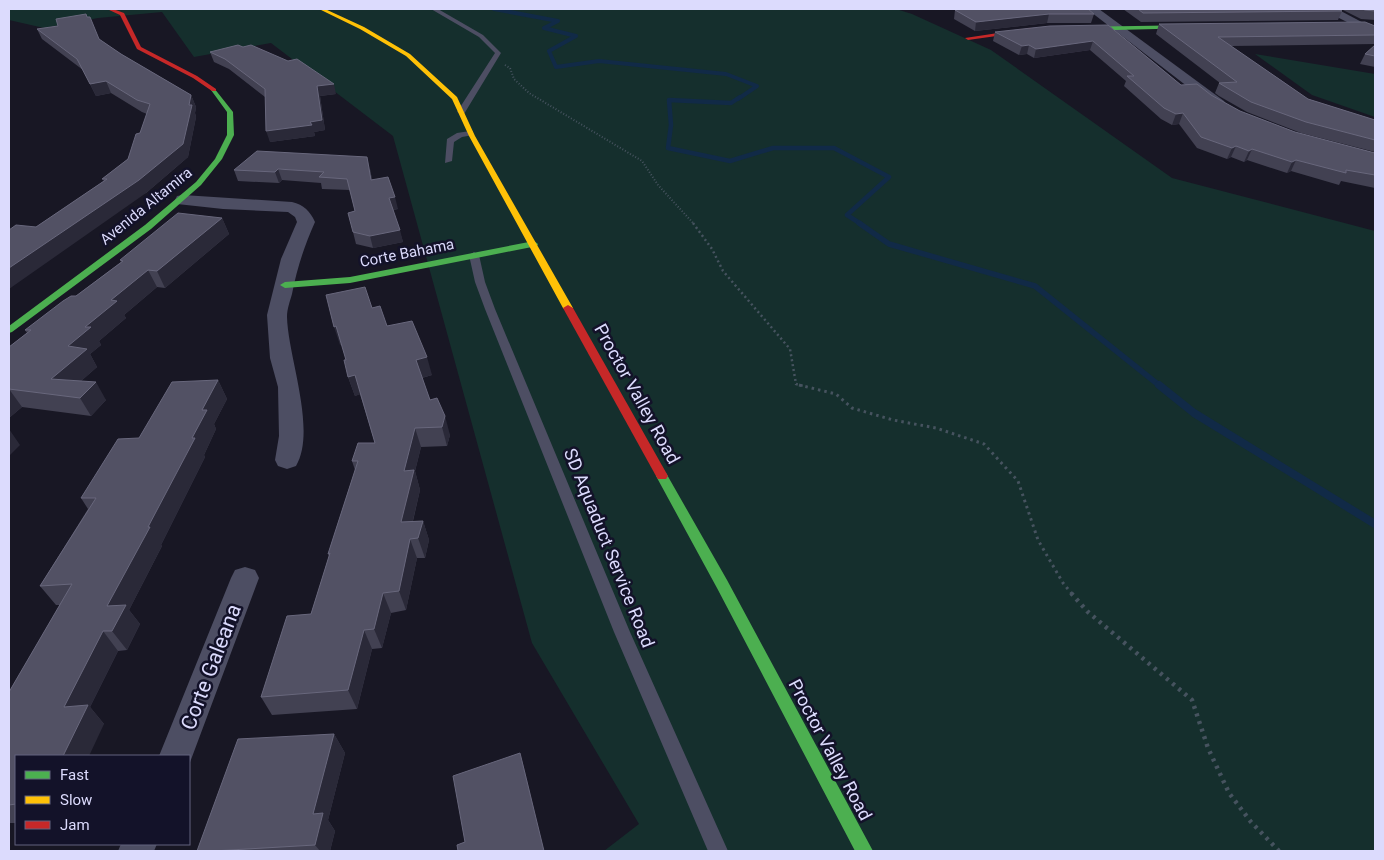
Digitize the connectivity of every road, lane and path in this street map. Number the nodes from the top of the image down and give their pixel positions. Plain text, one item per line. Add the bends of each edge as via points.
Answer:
1 (108, 9) edge
2 (321, 9) edge
3 (434, 9) edge
4 (1092, 9) edge
5 (1329, 9) edge
6 (1332, 25) edge
7 (1359, 25) junction
8 (1375, 25) edge
9 (1210, 27) edge
10 (1117, 28) junction
11 (1065, 29) edge
12 (1038, 30) edge
13 (1375, 34) edge
14 (968, 38) dead end
15 (495, 58) junction
16 (1230, 111) edge
17 (461, 112) junction
18 (470, 133) junction
19 (448, 161) dead end
20 (183, 200) junction
21 (534, 244) junction
22 (474, 255) junction
23 (284, 284) junction
24 (9, 330) edge
25 (287, 460) dead end
26 (245, 578) dead end
27 (176, 755) edge
28 (718, 851) edge
29 (864, 851) edge
30 (1279, 851) edge

1 - 20 street, Avenida Altamira via 122,14 137,47 204,82 226,104 231,123 227,145 207,176
2 - 17 street, Proctor Valley Road via 362,28 408,56 455,98
3 - 15 lane via 481,36 498,53
4 - 10 street
5 - 7 street
6 - 7 street
7 - 8 street
7 - 13 street
9 - 10 street
10 - 11 street
10 - 16 street
12 - 14 street
15 - 17 lane
15 - 30 path via 510,68 514,79 529,93 642,161 712,249 723,271 790,349 796,384 836,394 852,408 936,428 984,444 1004,464 1018,481 1038,540 1063,583 1088,612 1192,700 1208,748 1229,793
17 - 18 street, Proctor Valley Road
18 - 19 lane via 450,142
18 - 21 street, Proctor Valley Road
20 - 23 street via 292,207 303,214 306,222 290,259
20 - 24 street, Avenida Altamira
21 - 22 street, Corte Bahama
21 - 29 street, Proctor Valley Road via 722,584
22 - 23 street, Corte Bahama via 350,280
22 - 28 lane, SD Aquaduct Service Road via 490,309 622,632
23 - 25 street via 277,315 281,358 289,386 291,436
26 - 27 street, Corte Galeana

